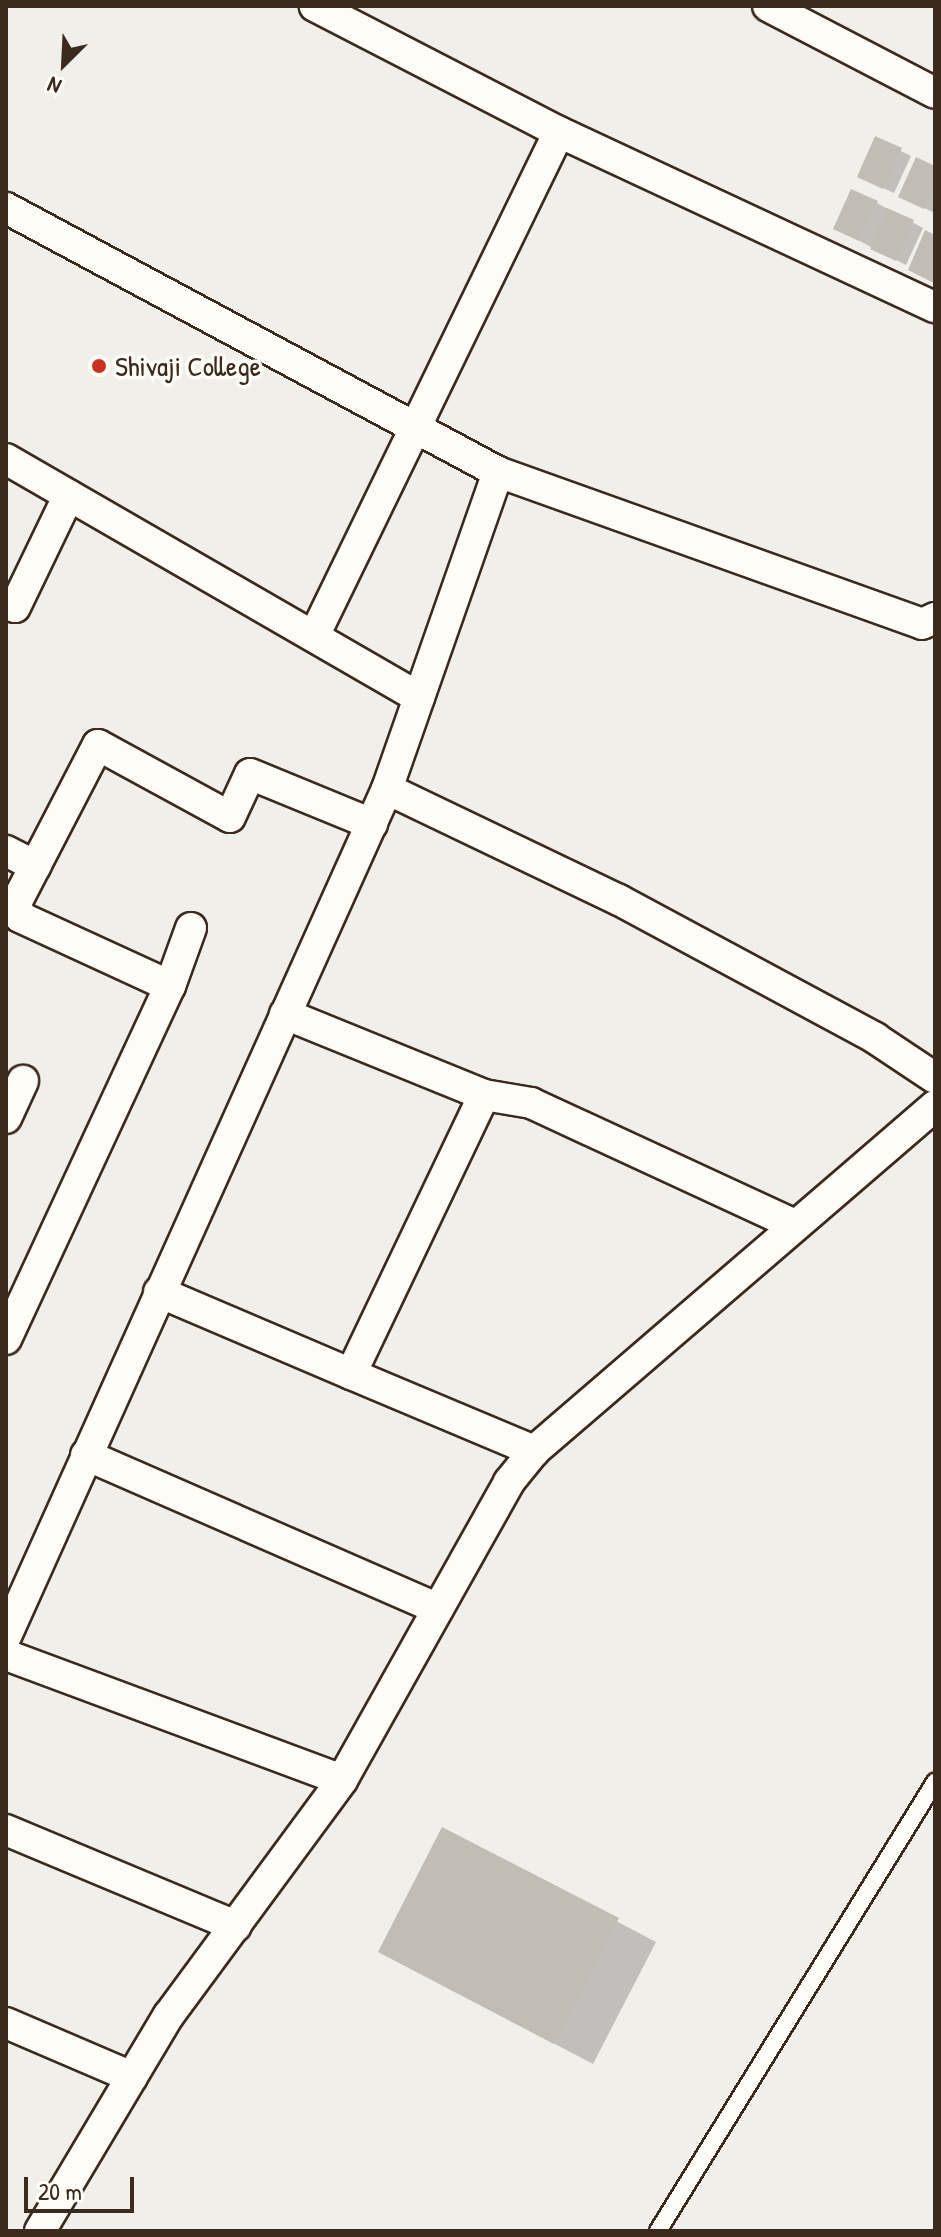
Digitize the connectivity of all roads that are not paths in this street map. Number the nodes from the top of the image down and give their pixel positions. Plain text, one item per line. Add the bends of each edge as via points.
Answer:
1 (315, 6) edge
2 (768, 6) edge
3 (935, 93) edge
4 (559, 132) junction
5 (6, 208) edge
6 (935, 307) edge
7 (413, 428) junction
8 (6, 459) edge
9 (498, 472) junction
10 (69, 495) junction
11 (6, 604) edge
12 (935, 618) edge
13 (314, 636) junction
14 (419, 697) junction
15 (387, 789) junction
16 (372, 824) junction
17 (6, 851) edge
18 (35, 866) junction
19 (13, 914) edge
20 (191, 928) dead end
21 (170, 986) junction
22 (285, 1014) junction
23 (935, 1078) edge
24 (23, 1081) dead end
25 (484, 1095) junction
26 (935, 1106) edge
27 (6, 1118) edge
28 (795, 1225) junction
29 (159, 1292) junction
30 (6, 1339) edge
31 (351, 1374) junction
32 (534, 1451) junction
33 (86, 1455) junction
34 (438, 1609) junction
35 (6, 1636) edge
36 (6, 1655) edge
37 (342, 1780) junction
38 (935, 1782) edge
39 (6, 1830) edge
40 (236, 1926) junction
41 (6, 2023) edge
42 (132, 2077) junction
43 (40, 2231) edge
44 (658, 2231) edge

1 - 4 street
2 - 3 street
4 - 6 street
4 - 7 street
5 - 7 street
7 - 9 street
7 - 13 street
8 - 10 street
9 - 12 street via 922,624
9 - 14 street
10 - 11 street via 15,607
10 - 13 street
13 - 14 street
14 - 15 street
15 - 16 street
15 - 23 street via 619,900 875,1038
16 - 18 street via 250,774 230,817 98,745
16 - 22 street
17 - 18 street
18 - 19 street
19 - 21 street
20 - 21 street
21 - 30 street
22 - 25 street
22 - 29 street
24 - 27 street
25 - 28 street via 531,1103
25 - 31 street
26 - 28 street
28 - 32 street
29 - 31 street
29 - 33 street
31 - 32 street
32 - 34 street via 509,1482
33 - 34 street
33 - 35 street
34 - 37 street
36 - 37 street
37 - 40 street
38 - 44 lane
39 - 40 street
40 - 42 street via 169,2015
41 - 42 street
42 - 43 street

